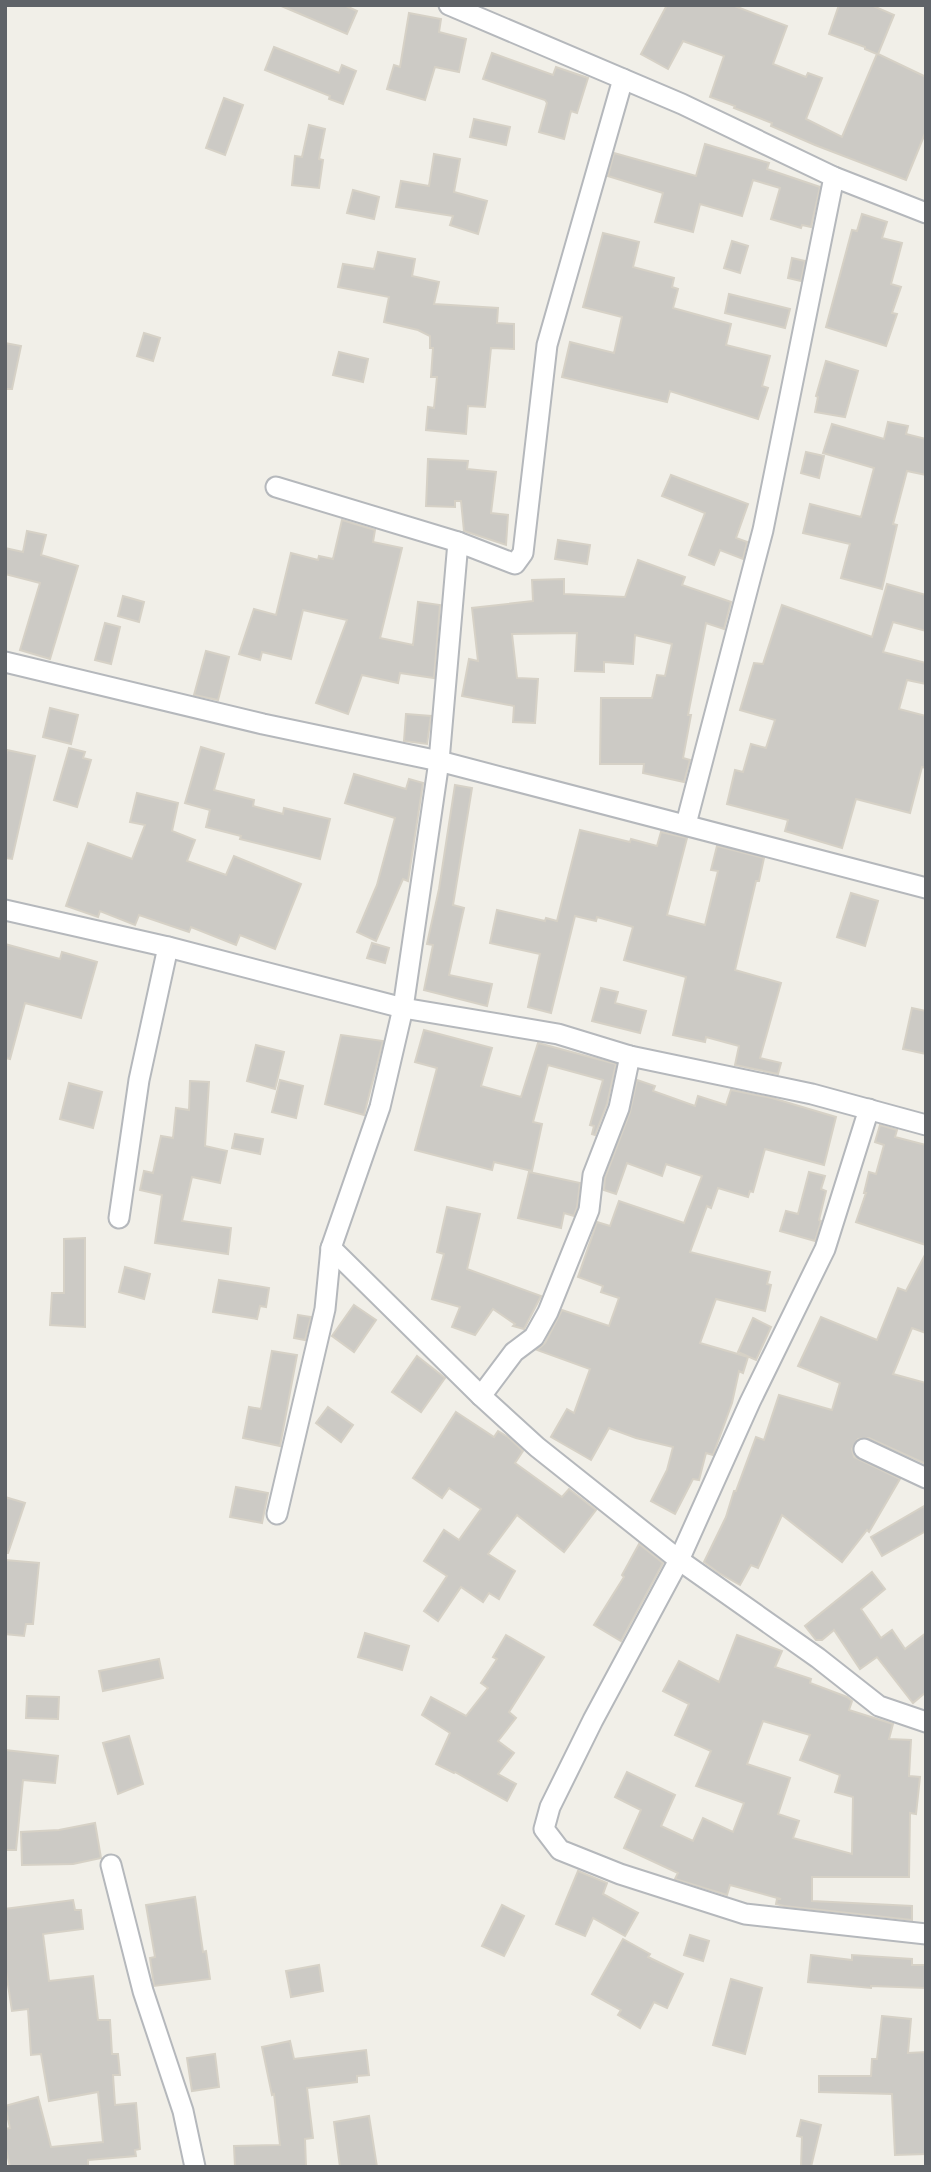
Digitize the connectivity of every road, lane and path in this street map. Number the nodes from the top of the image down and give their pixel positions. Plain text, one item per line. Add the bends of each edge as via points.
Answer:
1 (449, 5) edge
2 (623, 79) junction
3 (834, 177) junction
4 (924, 206) edge
5 (276, 487) dead end
6 (458, 542) junction
7 (5, 662) edge
8 (439, 761) junction
9 (686, 824) junction
10 (925, 886) edge
11 (5, 910) edge
12 (169, 947) junction
13 (403, 1008) junction
14 (630, 1056) junction
15 (869, 1109) junction
16 (926, 1125) edge
17 (119, 1218) dead end
18 (331, 1248) junction
19 (481, 1395) junction
20 (864, 1448) dead end
21 (926, 1478) edge
22 (277, 1514) dead end
23 (679, 1560) junction
24 (926, 1722) edge
25 (111, 1865) dead end
26 (926, 1934) edge
27 (195, 2167) edge

1 - 2 street
2 - 3 street
2 - 6 street via 547,345 523,553 515,564
3 - 4 street
3 - 9 street via 763,530
5 - 6 street
6 - 8 street
7 - 8 street
8 - 9 street
8 - 13 street
9 - 10 street
11 - 12 street
12 - 13 street
12 - 17 street via 139,1080
13 - 14 street via 558,1034
13 - 18 street via 380,1107
14 - 15 street
14 - 19 street via 619,1108 593,1175 589,1210 548,1312 534,1337 514,1352
15 - 16 street
15 - 23 street via 825,1249
18 - 19 street
18 - 22 street via 325,1309
19 - 23 street via 537,1447
20 - 21 street
23 - 24 street via 879,1706
23 - 26 street via 593,1720 550,1807 544,1829 561,1850 745,1914
25 - 27 street via 142,1991 183,2112

